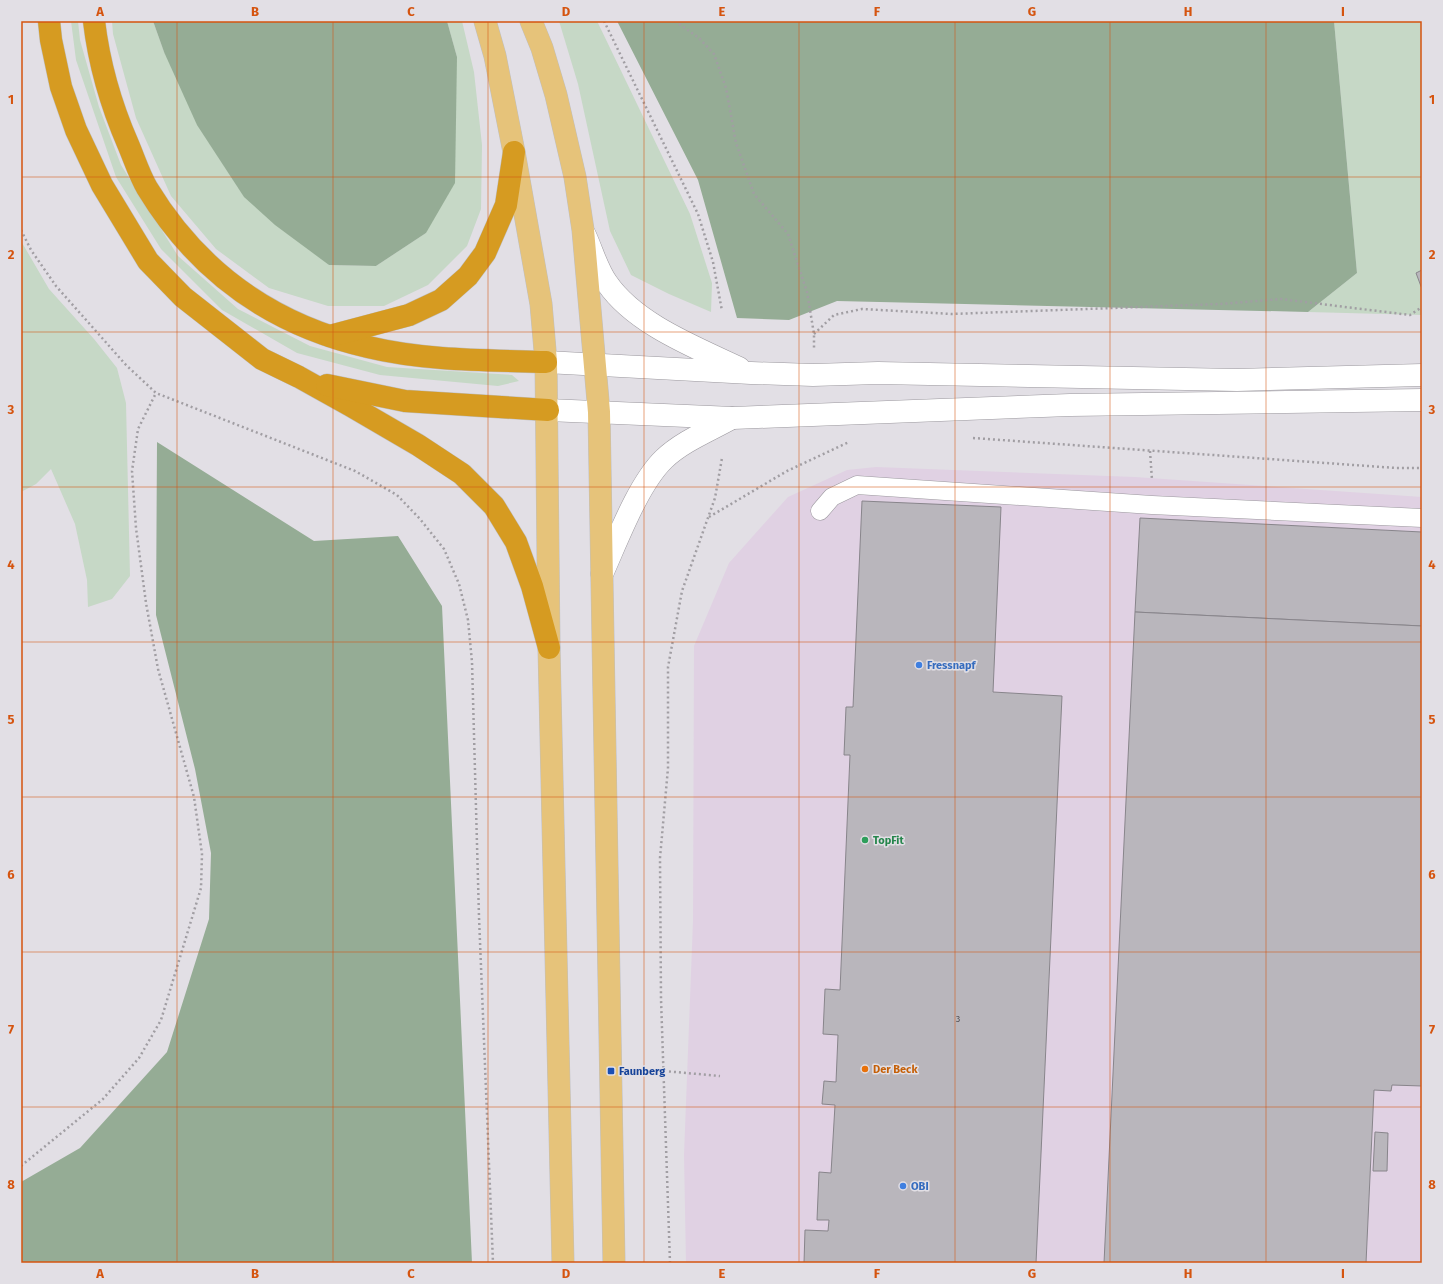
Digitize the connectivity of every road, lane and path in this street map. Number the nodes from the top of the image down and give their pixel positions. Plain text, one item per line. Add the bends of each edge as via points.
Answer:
1 (49, 21) edge
2 (94, 21) edge
3 (485, 21) edge
4 (531, 21) edge
5 (604, 21) edge
6 (675, 21) edge
7 (514, 152) junction
8 (21, 230) edge
9 (583, 230) junction
10 (1422, 307) edge
11 (722, 311) dead end
12 (814, 334) junction
13 (330, 336) junction
14 (546, 362) junction
15 (595, 365) junction
16 (751, 373) junction
17 (813, 375) junction
18 (1422, 375) edge
19 (299, 377) junction
20 (156, 393) junction
21 (1422, 400) edge
22 (548, 410) junction
23 (599, 412) junction
24 (733, 418) junction
25 (966, 438) dead end
26 (856, 439) dead end
27 (722, 458) dead end
28 (1422, 468) edge
29 (820, 511) dead end
30 (708, 518) junction
31 (1422, 518) edge
32 (602, 574) junction
33 (549, 648) junction
34 (664, 1071) junction
35 (720, 1076) dead end
36 (21, 1166) edge
37 (493, 1263) edge
38 (563, 1263) edge
39 (614, 1263) edge
40 (670, 1263) edge

1 - 19 highway via 50,40 76,130 102,185 148,261 183,297 219,327 262,359
2 - 13 highway via 97,46 117,118 146,186 171,224 209,266 252,300 299,325
3 - 7 main road via 496,56
4 - 9 main road via 556,95 575,177
5 - 11 path via 698,214 713,262
6 - 12 path via 699,38 714,54 726,88 736,143 754,194 788,234 807,292
7 - 13 highway via 506,205 486,253 468,276 441,300 409,315
7 - 14 main road via 541,304
8 - 20 path via 31,250 56,286 126,365
9 - 15 main road
9 - 16 main road via 606,282 624,303 648,321 688,344
10 - 12 path via 1410,315 1281,299 1220,304 952,314 862,309 834,315
12 - 17 path
13 - 14 highway via 368,348 414,355
14 - 15 main road
14 - 22 main road
15 - 16 main road
15 - 23 main road
16 - 17 main road
17 - 18 main road via 878,373 1238,380
19 - 22 highway via 405,401
19 - 33 highway via 418,445 462,474 494,506 516,542 532,586
20 - 36 path via 138,429 132,471 136,528 158,669 194,797 202,854 201,888 161,1020 139,1058 103,1099
20 - 37 path via 355,471 397,495 420,518 444,549 459,584 468,620 472,662
21 - 24 main road via 1070,405
22 - 23 main road
22 - 33 main road
23 - 24 main road
23 - 32 main road
24 - 32 main road via 683,445 664,459 650,477 635,504
25 - 28 path
26 - 30 path via 787,471
27 - 30 path
29 - 31 lane via 832,497 857,485 1152,505
30 - 34 path via 682,591 668,667 668,768 660,858
32 - 39 main road
33 - 38 main road
34 - 35 path
34 - 40 path

